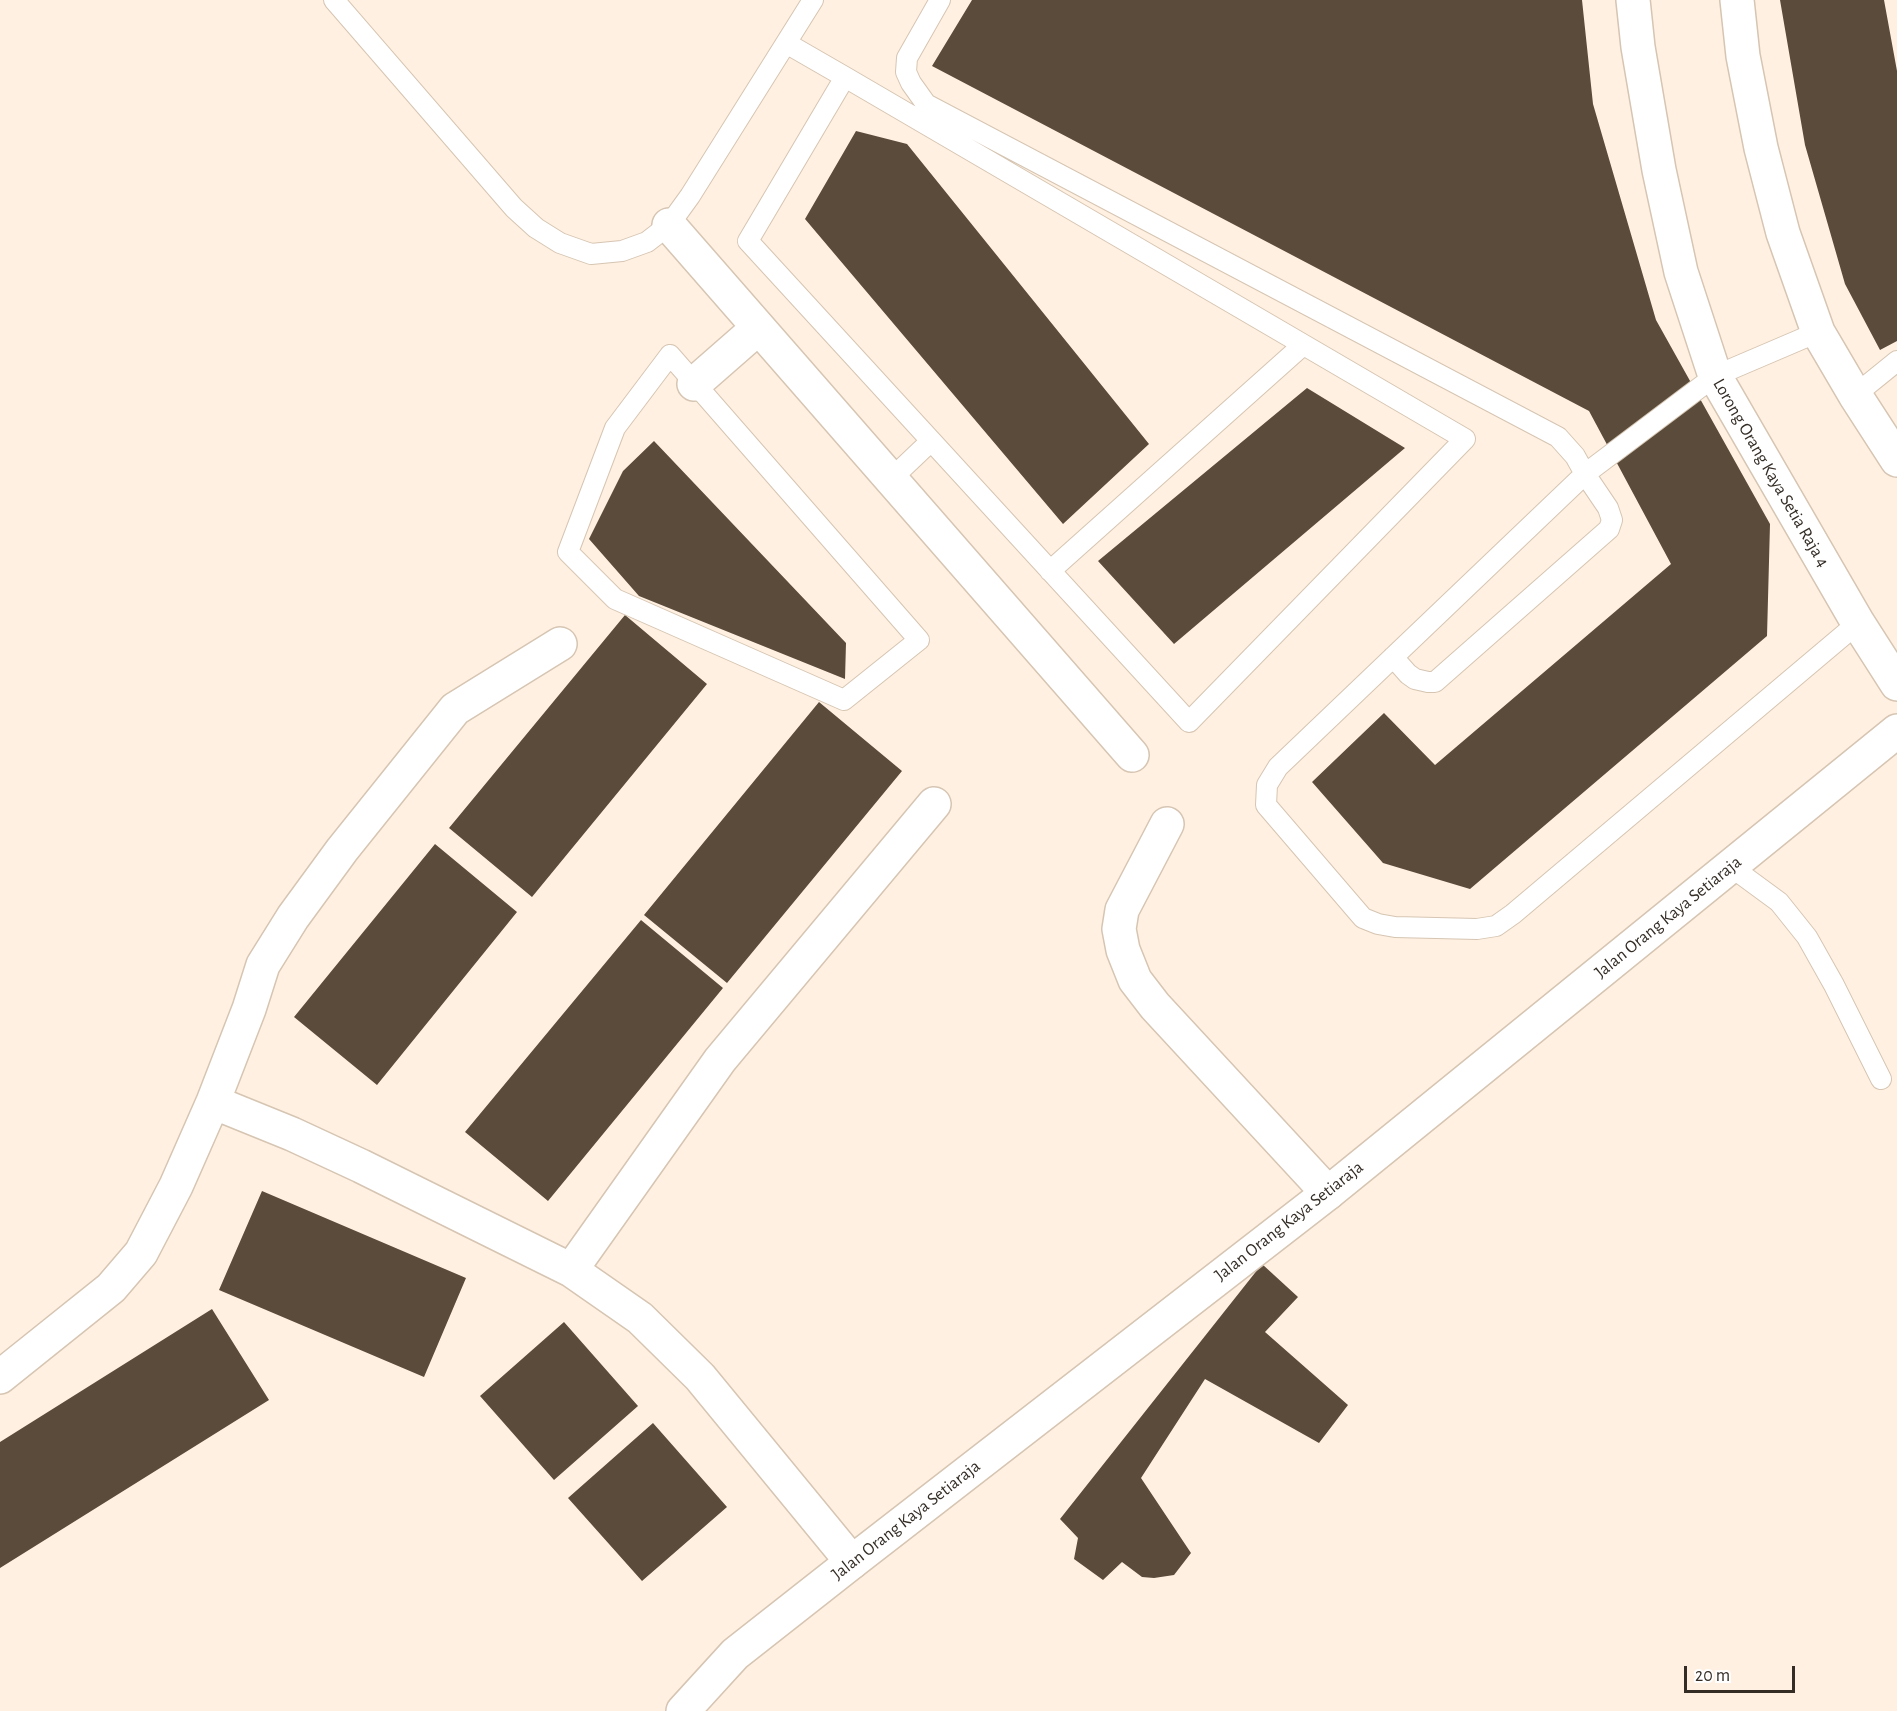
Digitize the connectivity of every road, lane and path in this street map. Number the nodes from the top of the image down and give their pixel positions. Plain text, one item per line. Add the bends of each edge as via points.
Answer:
1 (334, 0) edge
2 (813, 0) edge
3 (940, 0) edge
4 (1633, 0) edge
5 (1737, 0) edge
6 (786, 43) junction
7 (844, 76) junction
8 (669, 225) junction
9 (758, 328) junction
10 (1818, 332) junction
11 (1303, 345) junction
12 (1897, 361) edge
13 (1715, 376) junction
14 (694, 384) junction
15 (1855, 395) junction
16 (931, 441) junction
17 (1897, 460) edge
18 (1585, 474) junction
19 (891, 479) junction
20 (1050, 571) junction
21 (1858, 623) junction
22 (560, 644) dead end
23 (1394, 657) junction
24 (1897, 684) edge
25 (1897, 731) edge
26 (1132, 755) dead end
27 (934, 804) dead end
28 (1167, 824) dead end
29 (1730, 866) junction
30 (1881, 1078) dead end
31 (213, 1102) junction
32 (1328, 1192) junction
33 (571, 1270) junction
34 (0, 1377) edge
35 (852, 1562) junction
36 (683, 1711) edge

1 - 8 lane via 514,208 536,228 560,243 591,254 622,251 647,242
2 - 6 lane
3 - 18 lane via 907,58 906,72 926,104 1558,437
4 - 13 street, Lorong Orang Kaya Setia Raja 4 via 1659,170 1681,272
5 - 10 street via 1743,56 1761,148 1783,233
6 - 7 lane
6 - 8 lane
7 - 11 lane
7 - 16 lane via 748,241
8 - 9 street
9 - 14 street
9 - 19 street
10 - 13 lane
10 - 15 street
11 - 20 lane
11 - 20 lane via 1466,439 1189,722
12 - 15 lane
13 - 18 lane
13 - 21 street, Lorong Orang Kaya Setia Raja 4
14 - 14 lane via 919,640 844,700 615,599 568,552 615,428 670,355
15 - 17 street
16 - 19 lane
16 - 20 lane
18 - 23 lane
18 - 23 lane via 1608,508 1612,520 1609,529 1434,682 1415,679
19 - 26 street
21 - 23 lane via 1513,914 1496,926 1477,929 1395,927 1363,918 1266,805 1268,785 1278,767
21 - 24 street, Lorong Orang Kaya Setia Raja 4
22 - 31 street via 455,709 342,850 263,965
25 - 29 street, Jalan Orang Kaya Setiaraja
27 - 33 street via 720,1060
28 - 32 street via 1122,910 1119,929 1135,980
29 - 30 lane via 1779,902 1807,937
29 - 32 street, Jalan Orang Kaya Setiaraja
31 - 33 street via 361,1166
31 - 34 street via 141,1253 111,1288
32 - 35 street, Jalan Orang Kaya Setiaraja
33 - 35 street via 640,1318 700,1377
35 - 36 street, Jalan Orang Kaya Setiaraja via 735,1654

